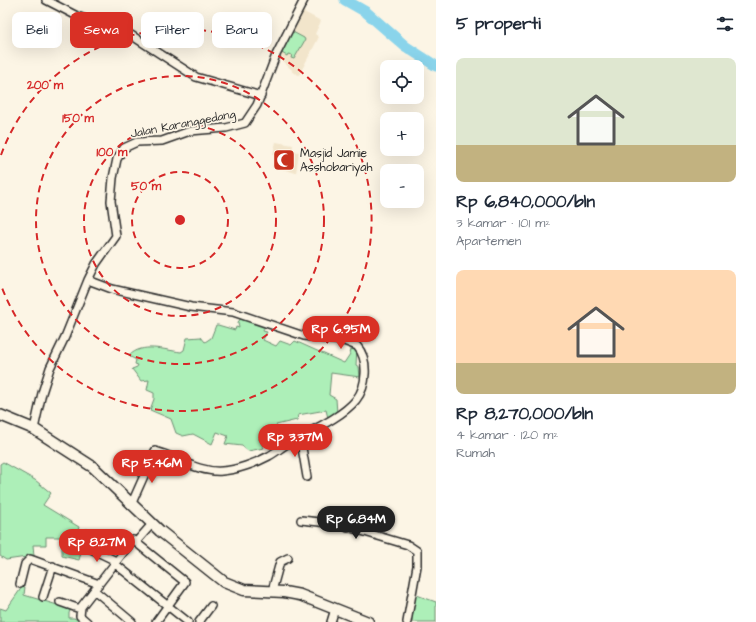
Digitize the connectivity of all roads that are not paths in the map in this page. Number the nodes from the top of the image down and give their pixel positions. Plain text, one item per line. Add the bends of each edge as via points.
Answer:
1 (46, 0) edge
2 (304, 0) edge
3 (261, 96) junction
4 (88, 280) junction
5 (0, 415) edge
6 (34, 429) junction
7 (300, 436) junction
8 (308, 477) dead end
9 (131, 505) junction
10 (301, 520) dead end
11 (152, 524) junction
12 (136, 542) junction
13 (87, 547) dead end
14 (288, 558) dead end
15 (115, 562) junction
16 (53, 566) junction
17 (20, 584) dead end
18 (98, 584) junction
19 (94, 590) junction
20 (272, 591) junction
21 (43, 597) dead end
22 (60, 602) dead end
23 (168, 605) junction
24 (211, 606) dead end
25 (80, 609) junction
26 (335, 609) junction
27 (87, 622) edge
28 (132, 622) edge
29 (156, 622) edge
30 (188, 622) edge
31 (199, 622) edge
32 (332, 622) edge
33 (368, 622) edge
34 (407, 622) edge

1 - 3 street via 77,16 131,35 196,76
2 - 3 street, Jalan Karanggedang via 276,55
3 - 4 street, Jalan Karanggedang via 245,123 226,128 190,131 162,141 137,142 124,148 117,159 113,178 111,200 116,236
4 - 6 street, Jalan Karanggedang via 50,368
4 - 7 street via 112,289 191,307 233,312 304,336 344,341 357,346 363,357 365,372 360,394 355,401 332,418
5 - 6 street
6 - 9 street via 93,467
7 - 8 street
7 - 9 street via 269,456 223,471 196,466 155,451
9 - 11 street
10 - 34 street via 342,525 408,545 417,551 417,566
11 - 12 street
11 - 20 street via 224,582 244,590
12 - 15 street via 133,540
12 - 23 street via 184,580 184,585
13 - 15 street
14 - 20 street via 280,562
15 - 18 street
15 - 23 street
16 - 17 street via 33,559 28,560
16 - 18 street
16 - 21 street
18 - 19 street
19 - 25 street
19 - 28 street
20 - 26 street via 300,595
22 - 25 street
23 - 29 street
23 - 30 street
24 - 31 street
25 - 27 street via 80,616
26 - 32 street
26 - 33 street

